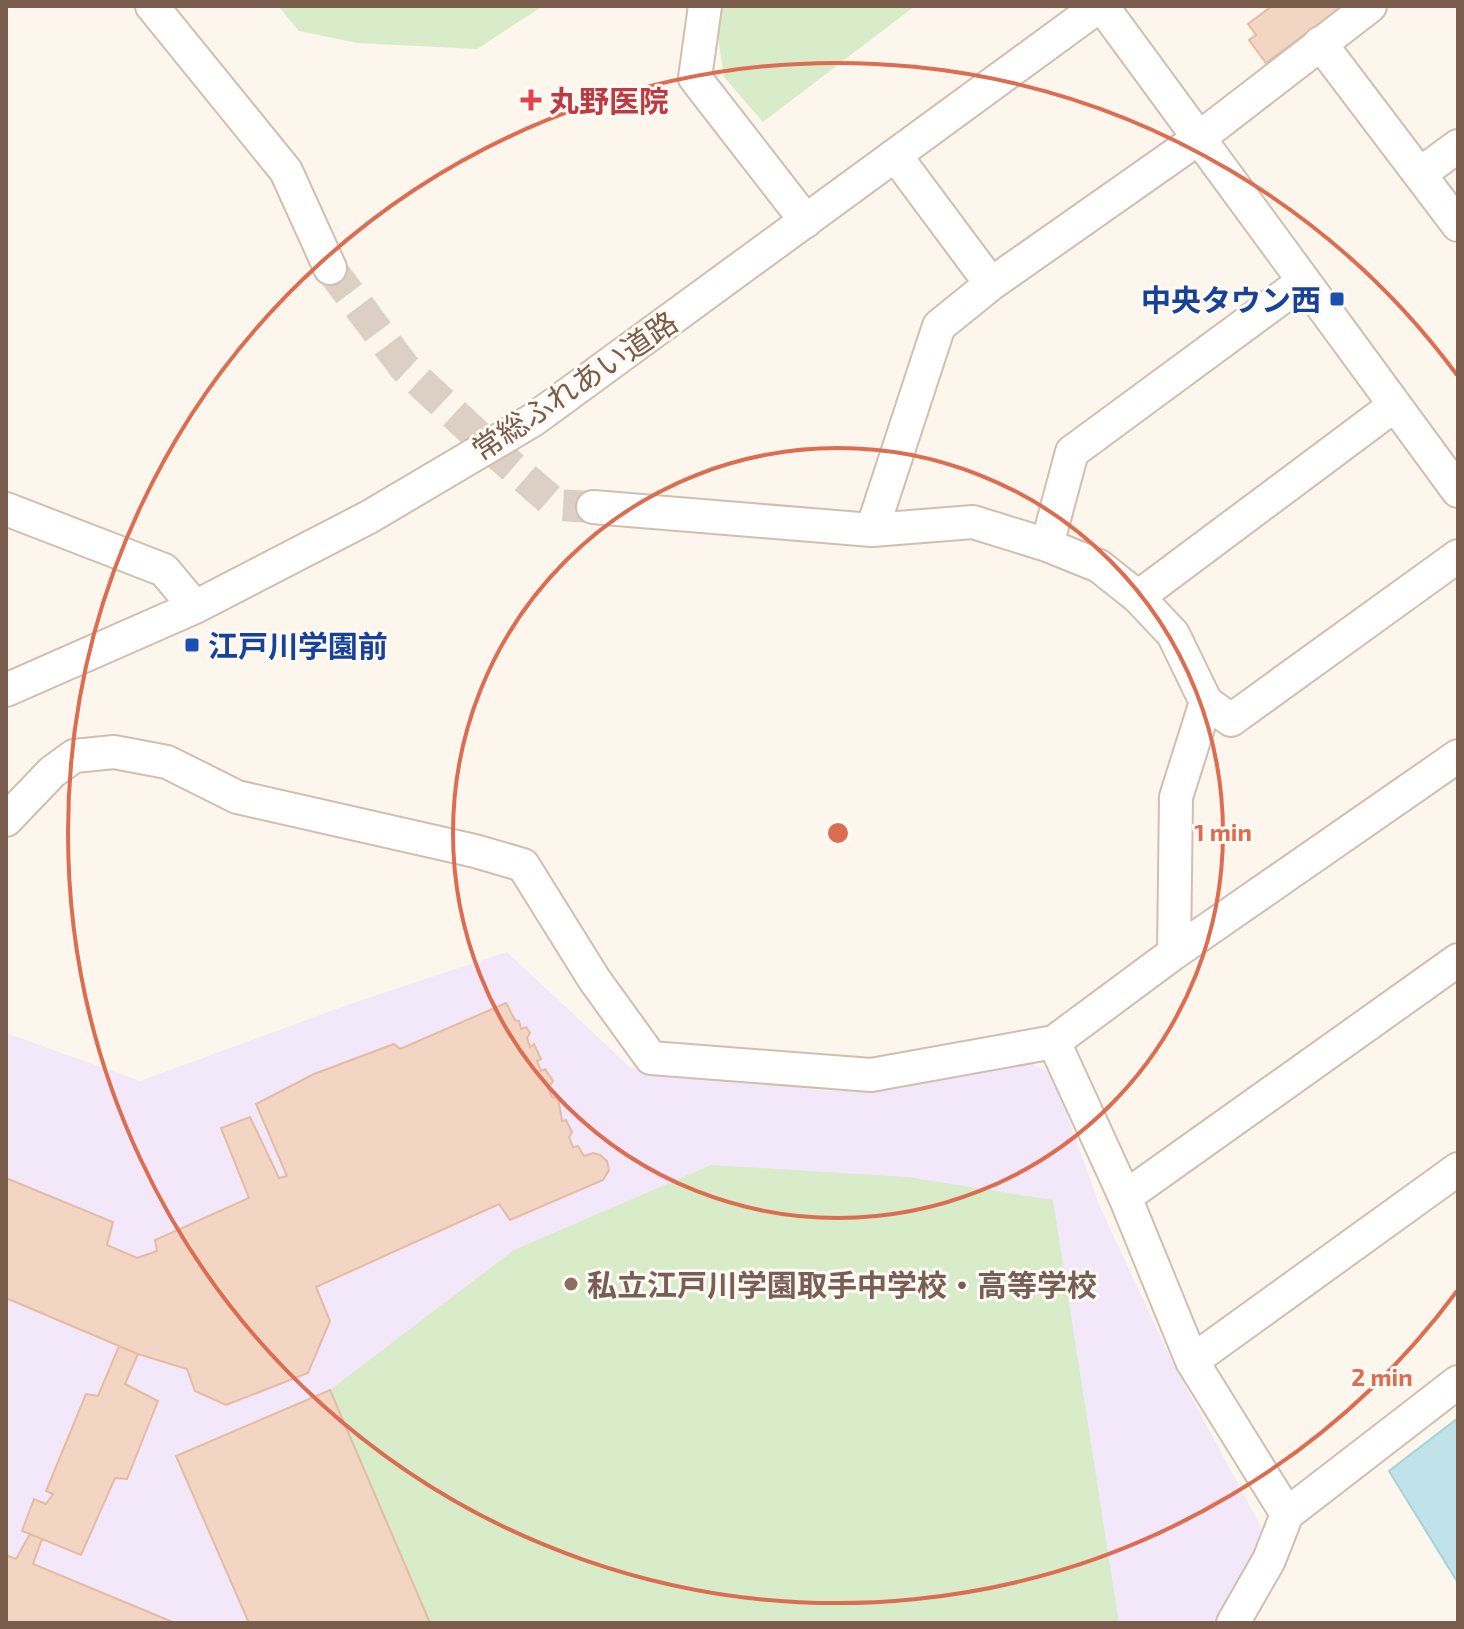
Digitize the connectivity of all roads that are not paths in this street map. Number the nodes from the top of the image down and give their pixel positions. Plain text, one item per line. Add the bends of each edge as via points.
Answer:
1 (152, 6) edge
2 (705, 6) edge
3 (1100, 6) edge
4 (1370, 6) edge
5 (1320, 43) junction
6 (1199, 138) junction
7 (1458, 146) edge
8 (895, 155) junction
9 (1420, 174) junction
10 (806, 221) junction
11 (1458, 225) edge
12 (330, 268) tunnel mouth
13 (1304, 281) junction
14 (991, 284) junction
15 (1395, 405) junction
16 (1458, 491) edge
17 (593, 507) tunnel mouth
18 (6, 509) edge
19 (872, 530) junction
20 (1047, 545) junction
21 (1458, 556) edge
22 (1138, 597) junction
23 (195, 607) junction
24 (6, 690) edge
25 (1206, 702) junction
26 (1458, 756) edge
27 (6, 820) edge
28 (1174, 953) junction
29 (1458, 960) edge
30 (1054, 1042) junction
31 (1458, 1169) edge
32 (1125, 1197) junction
33 (1192, 1361) junction
34 (1458, 1382) edge
35 (1287, 1514) junction
36 (1233, 1623) edge

1 - 12 street via 286,171
2 - 10 street via 695,78
3 - 6 street
3 - 8 street, 常総ふれあい道路
4 - 5 street
5 - 6 street
5 - 9 street
6 - 13 street
6 - 14 street
7 - 9 street
8 - 10 street, 常総ふれあい道路
8 - 14 street
9 - 11 street
10 - 23 street, 常総ふれあい道路 via 533,420 369,517
13 - 15 street
13 - 20 street via 1072,452
14 - 19 street via 939,326
15 - 16 street
15 - 22 street
17 - 19 street
18 - 23 street via 164,570
19 - 20 street via 973,522
20 - 22 street via 1099,566
21 - 25 street via 1231,720
22 - 25 street via 1173,634
23 - 24 street, 常総ふれあい道路
25 - 28 street via 1176,797
26 - 28 street
27 - 30 street via 74,756 114,752 167,762 237,797 523,865 651,1058 871,1075
28 - 30 street
29 - 32 street
30 - 32 street
31 - 33 street
32 - 33 street
33 - 35 street
34 - 35 street
35 - 36 street via 1269,1560

